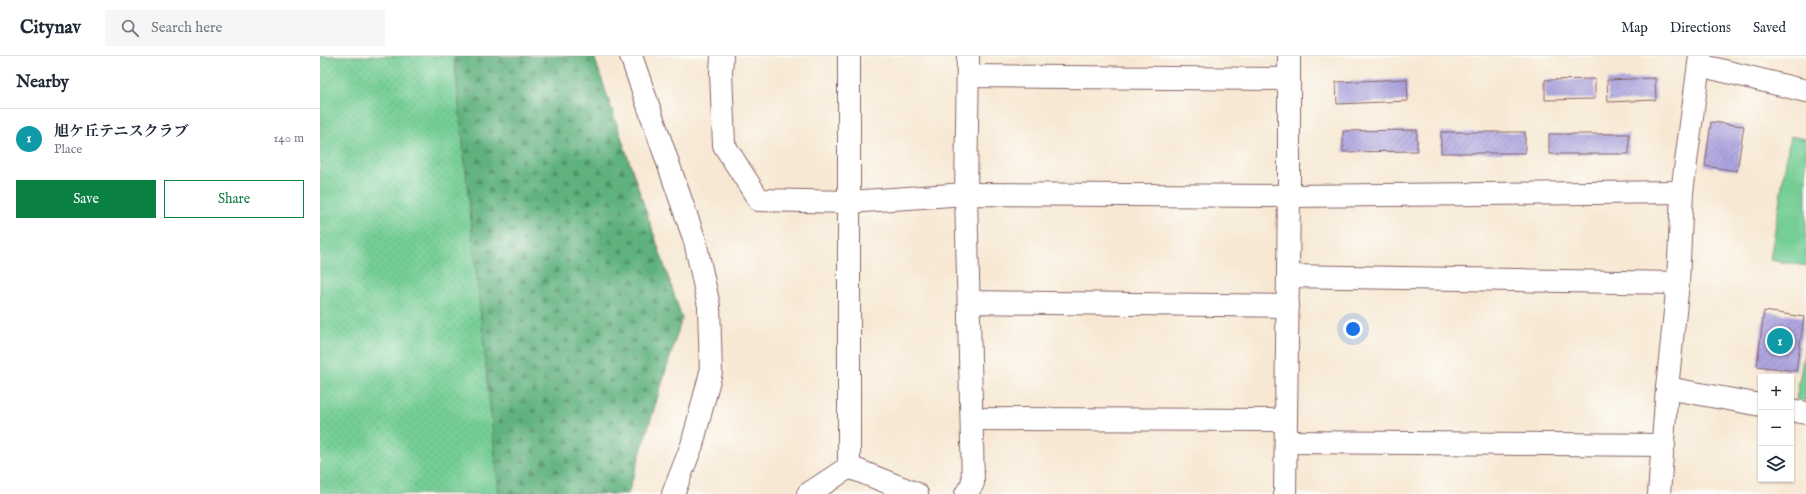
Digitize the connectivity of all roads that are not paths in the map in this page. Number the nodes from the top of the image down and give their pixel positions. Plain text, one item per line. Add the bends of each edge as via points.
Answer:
1 (630, 56) edge
2 (722, 56) edge
3 (849, 56) edge
4 (1289, 56) edge
5 (1700, 61) edge
6 (968, 66) edge
7 (1289, 79) junction
8 (1806, 91) edge
9 (1682, 192) junction
10 (966, 194) junction
11 (1289, 196) junction
12 (849, 202) junction
13 (1288, 276) junction
14 (1678, 283) junction
15 (969, 302) junction
16 (1288, 306) junction
17 (1667, 388) junction
18 (1758, 404) edge
19 (1794, 411) edge
20 (1806, 413) edge
21 (972, 419) junction
22 (1286, 420) junction
23 (1286, 442) junction
24 (1664, 445) junction
25 (848, 467) junction
26 (673, 494) edge
27 (808, 494) edge
28 (917, 494) edge
29 (966, 494) edge
30 (1285, 494) edge
31 (1659, 494) edge

1 - 26 street via 695,241 709,306 712,372 692,445
2 - 12 street via 724,145 759,200
3 - 12 street
4 - 7 street
5 - 8 street
5 - 9 street
6 - 7 street
6 - 10 street
7 - 11 street
9 - 11 street
9 - 14 street
10 - 11 street
10 - 12 street
10 - 15 street
11 - 13 street
12 - 25 street
13 - 14 street
13 - 16 street
14 - 17 street
15 - 16 street
15 - 21 street
16 - 22 street
17 - 18 street
17 - 24 street
19 - 20 street
21 - 22 street
21 - 29 street via 973,483
22 - 23 street
23 - 24 street
23 - 30 street
24 - 31 street
25 - 27 street
25 - 28 street

